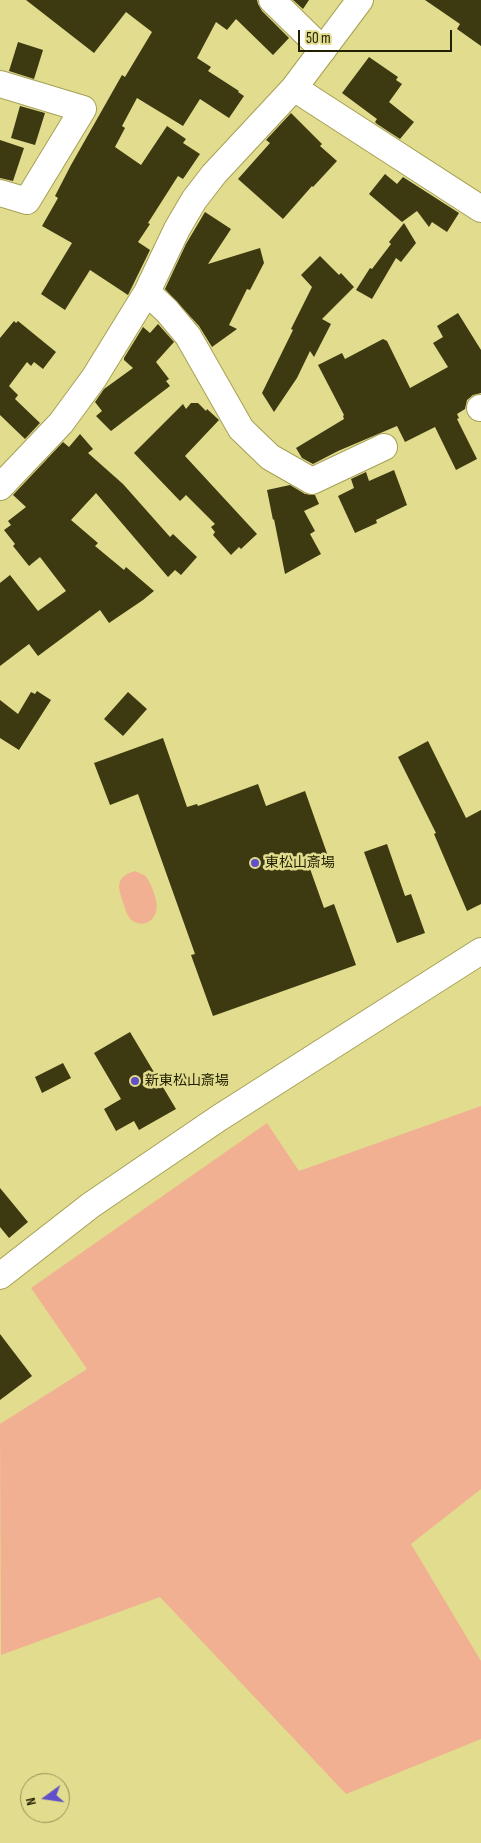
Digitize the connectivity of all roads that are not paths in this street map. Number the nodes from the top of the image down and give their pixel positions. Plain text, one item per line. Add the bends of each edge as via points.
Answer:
1 (272, 0) edge
2 (360, 0) edge
3 (323, 50) junction
4 (0, 84) edge
5 (294, 88) junction
6 (0, 193) edge
7 (481, 209) edge
8 (146, 292) junction
9 (384, 446) dead end
10 (0, 487) edge
11 (481, 951) edge
12 (0, 1276) edge

1 - 3 street
2 - 3 street
3 - 5 street
4 - 6 street via 83,109 27,201
5 - 7 street
5 - 8 street via 194,200
8 - 9 street via 188,336 240,428 270,457 312,481
8 - 10 street via 94,378 61,423
11 - 12 street via 203,1129 92,1205

